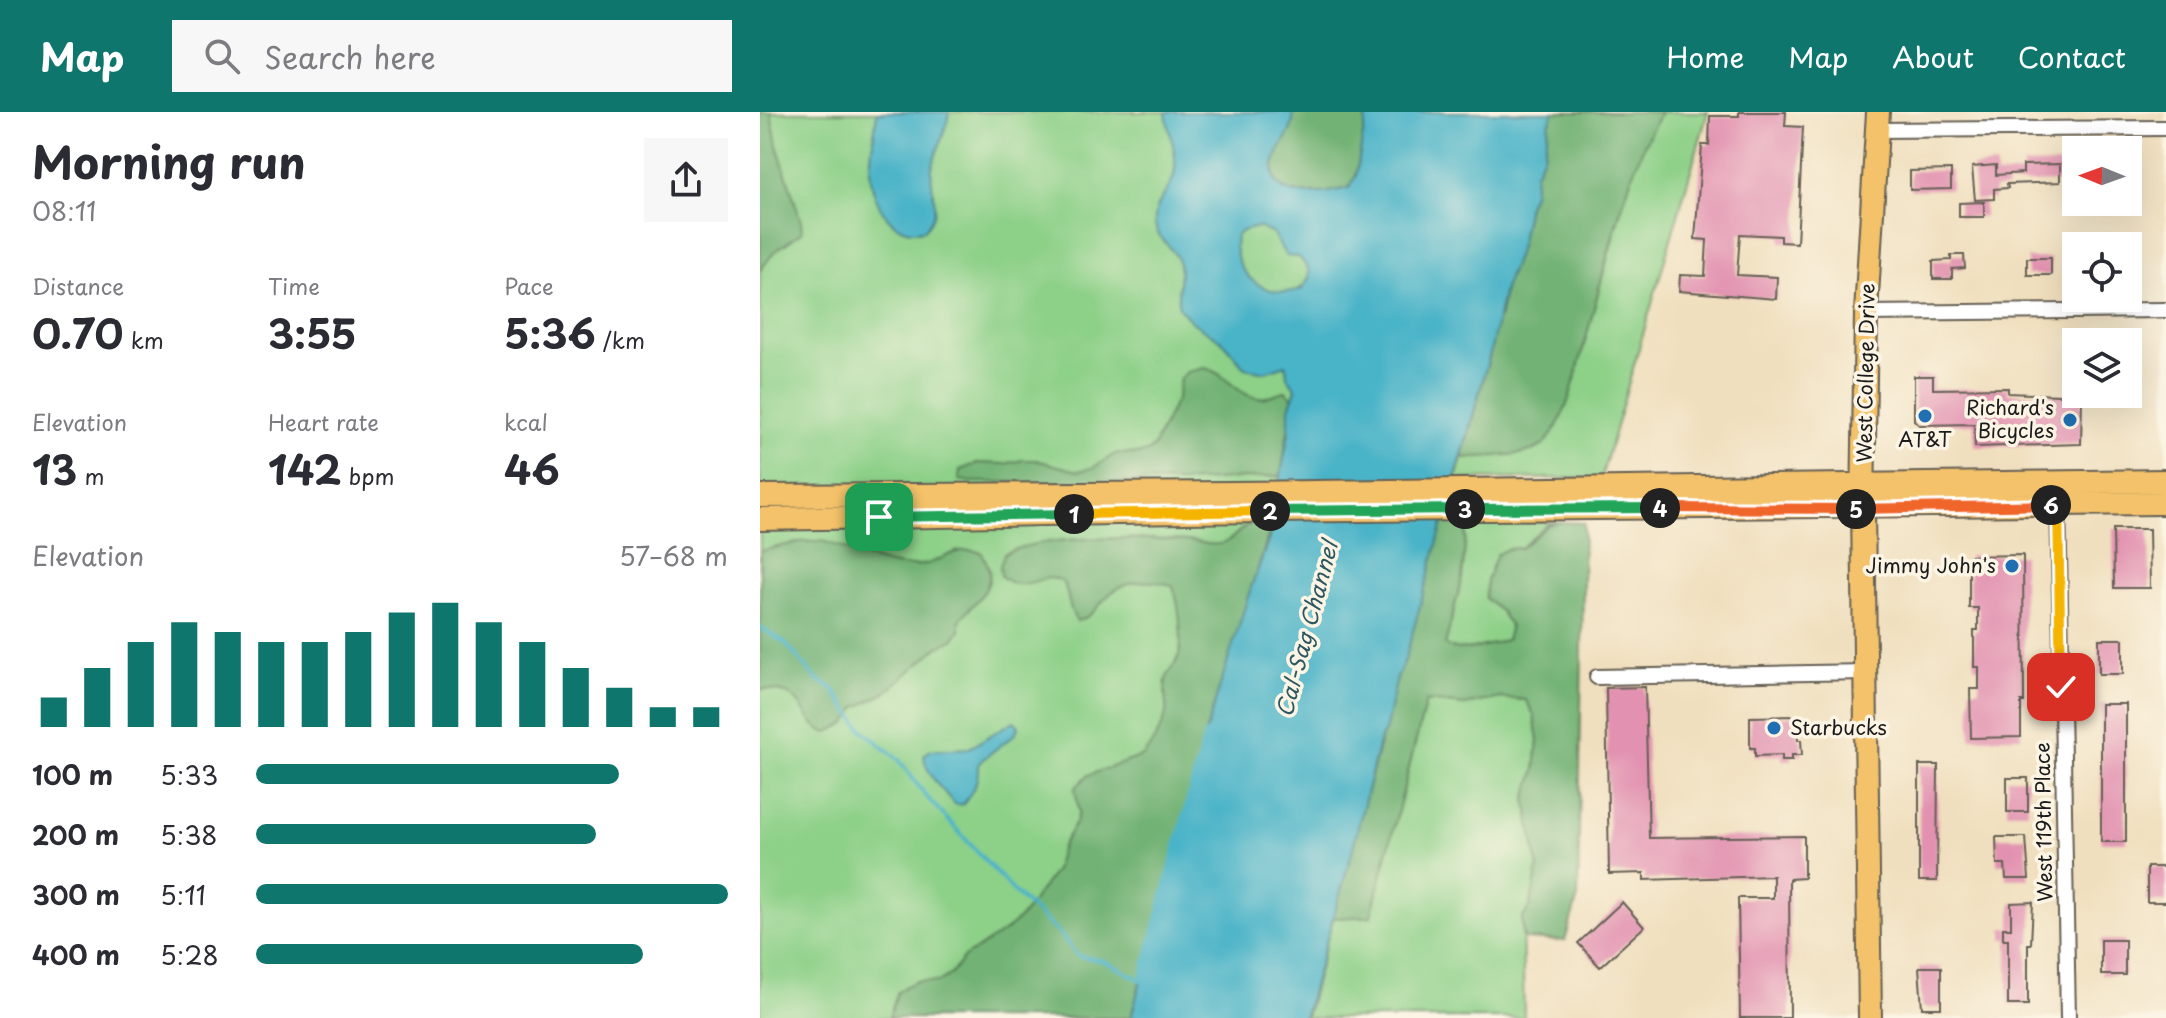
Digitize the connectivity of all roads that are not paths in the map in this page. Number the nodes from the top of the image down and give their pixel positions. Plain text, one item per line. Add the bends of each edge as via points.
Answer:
1 (1877, 121) edge
2 (2166, 128) edge
3 (2166, 310) edge
4 (1866, 313) junction
5 (2166, 481) edge
6 (2058, 482) junction
7 (1863, 484) junction
8 (760, 496) edge
9 (1488, 500) junction
10 (1234, 502) junction
11 (2166, 503) edge
12 (2058, 505) junction
13 (1863, 509) junction
14 (760, 519) edge
15 (1866, 672) junction
16 (1597, 677) dead end
17 (1870, 1018) edge
18 (2068, 1018) edge

1 - 2 street
1 - 4 main road, West College Drive
3 - 4 street
4 - 7 main road, West College Drive
5 - 6 main road
6 - 7 main road
6 - 12 street, West 119th Place
7 - 9 main road
7 - 13 main road, West College Drive
8 - 10 main road
9 - 10 main road
9 - 13 main road
10 - 14 main road
11 - 12 main road
12 - 13 main road
12 - 18 street, West 119th Place
13 - 15 main road, West College Drive
15 - 16 street
15 - 17 main road, West College Drive

